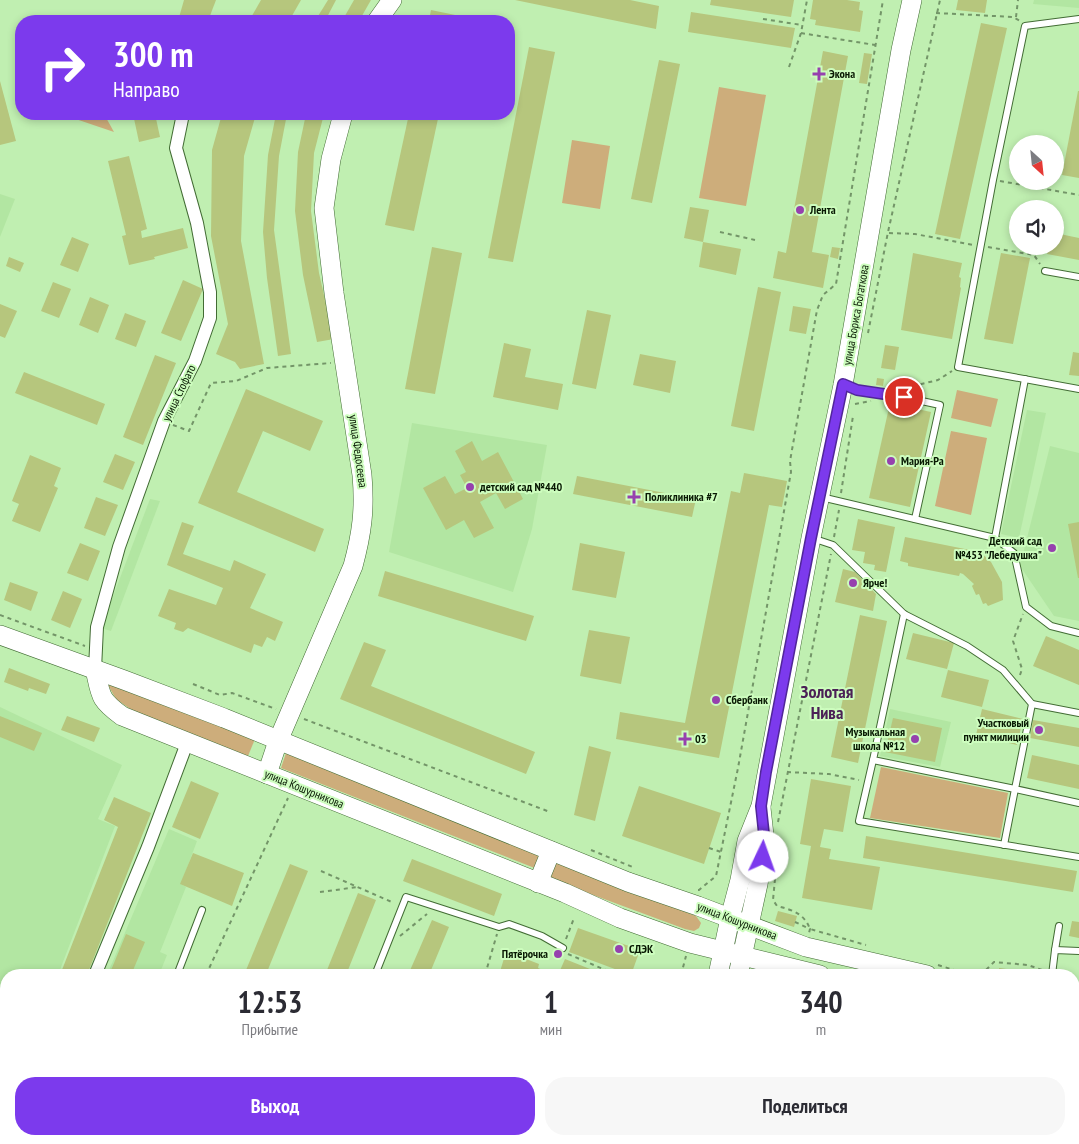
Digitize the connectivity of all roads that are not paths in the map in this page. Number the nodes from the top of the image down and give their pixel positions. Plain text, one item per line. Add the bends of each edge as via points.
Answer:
1 (392, 0) edge
2 (912, 0) edge
3 (381, 15) edge
4 (1079, 19) edge
5 (182, 120) edge
6 (341, 120) edge
7 (1045, 271) road end
8 (1079, 277) edge
9 (1025, 379) junction
10 (850, 387) junction
11 (1079, 389) edge
12 (820, 497) junction
13 (915, 519) junction
14 (811, 538) junction
15 (995, 538) junction
16 (904, 614) junction
17 (1079, 633) edge
18 (0, 635) edge
19 (95, 669) junction
20 (1032, 704) junction
21 (1079, 713) edge
22 (278, 741) junction
23 (187, 743) junction
24 (873, 760) junction
25 (267, 774) junction
26 (1015, 789) junction
27 (1079, 803) edge
28 (761, 806) junction
29 (1004, 845) junction
30 (551, 851) junction
31 (1079, 857) edge
32 (538, 883) junction
33 (758, 884) junction
34 (202, 910) dead end
35 (730, 918) junction
36 (748, 925) junction
37 (1059, 926) dead end
38 (812, 942) junction
39 (564, 946) road end
40 (1055, 950) junction
41 (722, 951) junction
42 (1079, 951) edge
43 (742, 956) junction
44 (97, 969) edge
45 (179, 969) edge
46 (377, 969) edge
47 (719, 969) edge
48 (739, 969) edge
49 (795, 969) edge
50 (906, 969) edge
51 (1053, 969) edge

1 - 3 main road
2 - 10 main road, улица Бориса Богаткова
4 - 9 lane via 1026,26 958,367
5 - 19 street, улица Стофато via 176,148 197,223 210,292 210,318 195,361 164,422 119,547 97,628
6 - 22 main road, улица Федосеева via 324,208 362,475 364,512 353,566
7 - 8 lane
9 - 11 lane
9 - 15 lane
10 - 12 main road, улица Бориса Богаткова
10 - 13 lane via 940,405
12 - 13 lane
12 - 14 main road, улица Бориса Богаткова
13 - 15 lane
14 - 16 lane via 833,545
14 - 28 main road, улица Бориса Богаткова
15 - 17 lane via 1014,553 1026,607 1051,626
16 - 20 lane via 967,646 1003,670
16 - 24 lane
18 - 19 main road, улица Кошурникова
19 - 22 main road, улица Кошурникова
19 - 23 main road, улица Кошурникова via 102,698 111,708 122,716
20 - 21 lane
20 - 26 lane
22 - 25 main road, улица Федосеева
22 - 30 main road, улица Кошурникова
23 - 25 main road, улица Кошурникова
23 - 44 street
24 - 26 lane
24 - 29 lane via 859,820
25 - 32 main road, улица Кошурникова
26 - 27 lane
26 - 29 lane
28 - 33 main road, улица Бориса Богаткова via 765,844
28 - 35 main road, улица Бориса Богаткова via 747,841
29 - 31 lane
30 - 32 main road
30 - 35 main road, улица Кошурникова
32 - 41 main road, улица Кошурникова via 620,918
33 - 36 main road, улица Бориса Богаткова
33 - 38 main road via 762,908 771,925
34 - 45 lane
35 - 36 main road, улица Кошурникова
35 - 41 main road, улица Бориса Богаткова
36 - 38 main road, улица Кошурникова via 787,940
36 - 43 main road, улица Бориса Богаткова
37 - 40 lane
38 - 50 main road, улица Кошурникова
39 - 46 lane via 509,924 499,927 406,897
40 - 42 lane
40 - 51 lane
41 - 43 main road, улица Кошурникова
41 - 47 main road, улица Бориса Богаткова
43 - 48 main road, улица Бориса Богаткова
43 - 49 main road, улица Кошурникова

